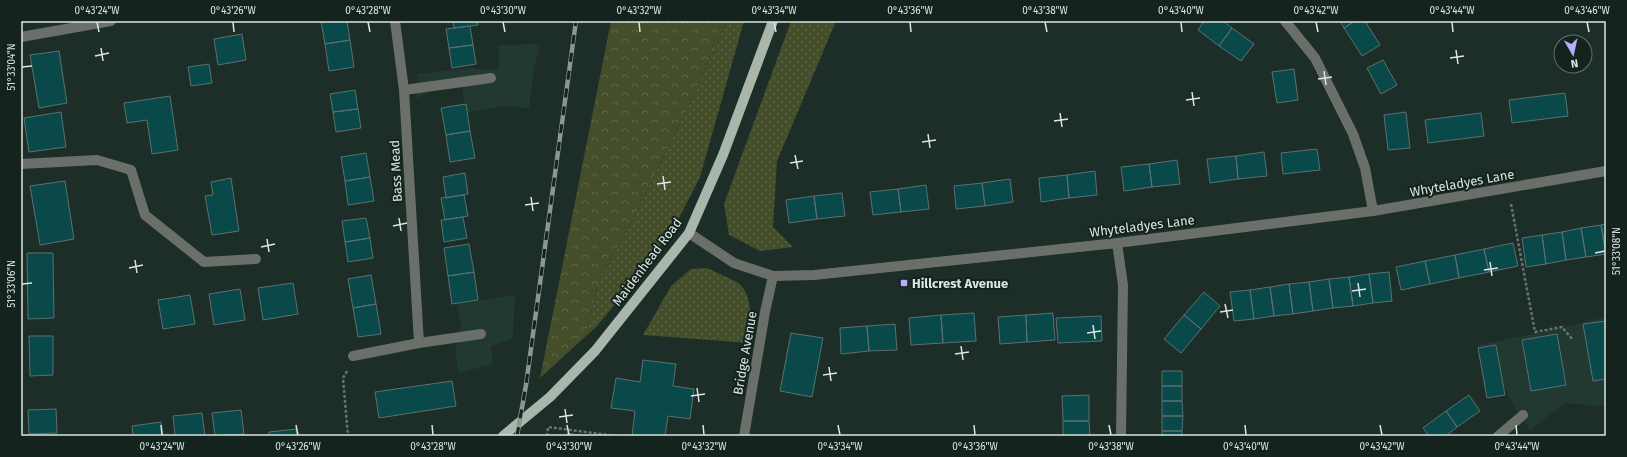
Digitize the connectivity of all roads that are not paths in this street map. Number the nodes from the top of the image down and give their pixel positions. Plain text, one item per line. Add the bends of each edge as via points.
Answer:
1 (111, 21) edge
2 (395, 21) edge
3 (773, 21) edge
4 (1284, 21) edge
5 (21, 37) edge
6 (491, 78) dead end
7 (404, 90) junction
8 (21, 164) edge
9 (1606, 171) edge
10 (1373, 211) junction
11 (689, 233) junction
12 (1117, 242) junction
13 (256, 259) dead end
14 (773, 276) junction
15 (481, 334) dead end
16 (419, 343) junction
17 (354, 356) road end
18 (1523, 415) dead end
19 (503, 436) edge
20 (744, 436) edge
21 (1121, 436) edge
22 (1498, 436) edge

1 - 5 street
2 - 7 street, Bass Mead
3 - 11 main road, Maidenhead Road via 723,155
4 - 10 street via 1314,58 1353,134 1365,168
6 - 7 street
7 - 16 street, Bass Mead
8 - 13 street via 97,160 131,170 145,215 204,262
9 - 10 street, Whyteladyes Lane
10 - 12 street, Whyteladyes Lane
11 - 14 street, Whyteladyes Lane via 734,263
11 - 19 main road, Maidenhead Road via 595,352 550,397
12 - 14 street, Whyteladyes Lane via 814,275
12 - 21 street via 1123,285
14 - 20 street, Bridge Avenue
15 - 16 street
16 - 17 street
18 - 22 street

